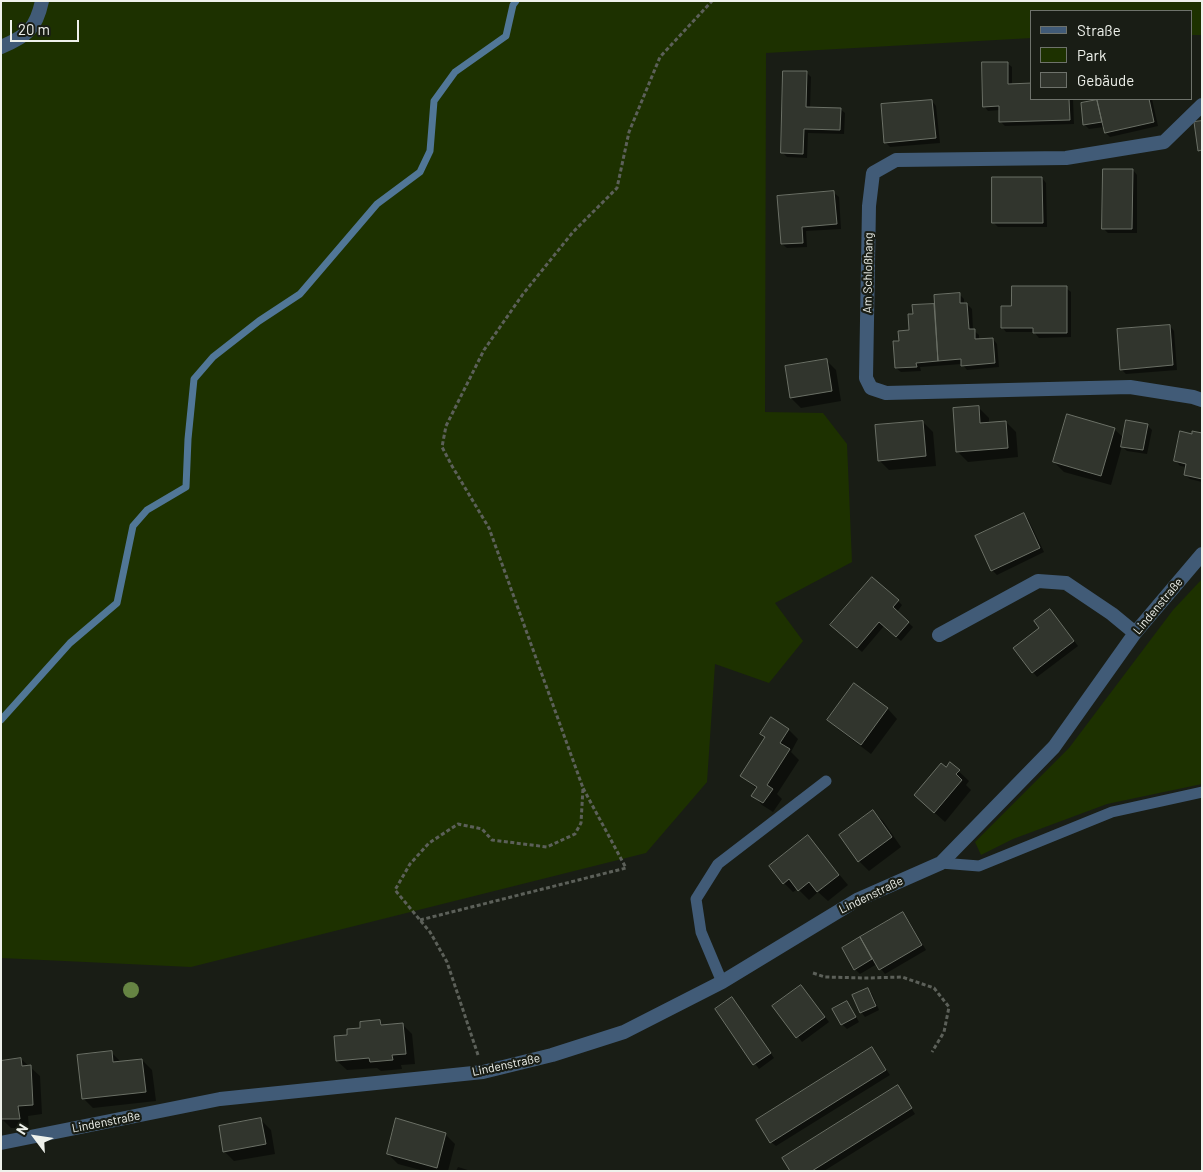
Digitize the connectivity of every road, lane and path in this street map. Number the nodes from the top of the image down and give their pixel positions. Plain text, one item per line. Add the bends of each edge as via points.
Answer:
1 (42, 1) edge
2 (712, 1) edge
3 (1, 47) edge
4 (1202, 105) edge
5 (1202, 400) edge
6 (1202, 554) edge
7 (1135, 633) junction
8 (939, 635) dead end
9 (826, 781) dead end
10 (583, 788) junction
11 (1202, 792) edge
12 (941, 863) junction
13 (420, 920) junction
14 (813, 973) dead end
15 (722, 982) junction
16 (932, 1052) dead end
17 (483, 1072) junction
18 (1, 1143) edge

1 - 3 street via 38,20 20,39
2 - 10 path via 660,57 629,132 617,188 573,232 523,294 484,350 446,426 442,448 489,528
4 - 5 street, Am Schloßhang via 1164,142 1066,158 896,160 873,174 869,206 866,378 871,388 886,393 1130,386
6 - 7 street, Lindenstraße
7 - 8 street via 1066,583 1038,581
7 - 12 street, Lindenstraße via 1054,748
9 - 15 lane via 718,864 696,899 702,932
10 - 13 path via 626,868
10 - 13 path via 581,823 575,834 547,847 492,840 482,829 458,824 429,843 410,864 395,890
11 - 12 lane, Lindenstraße via 1112,812 979,866
12 - 15 street, Lindenstraße via 856,900
13 - 17 path via 447,962
14 - 16 path via 825,977 902,977 934,988 949,1007 944,1032
15 - 17 street, Lindenstraße via 624,1032
17 - 18 street, Lindenstraße via 220,1099

